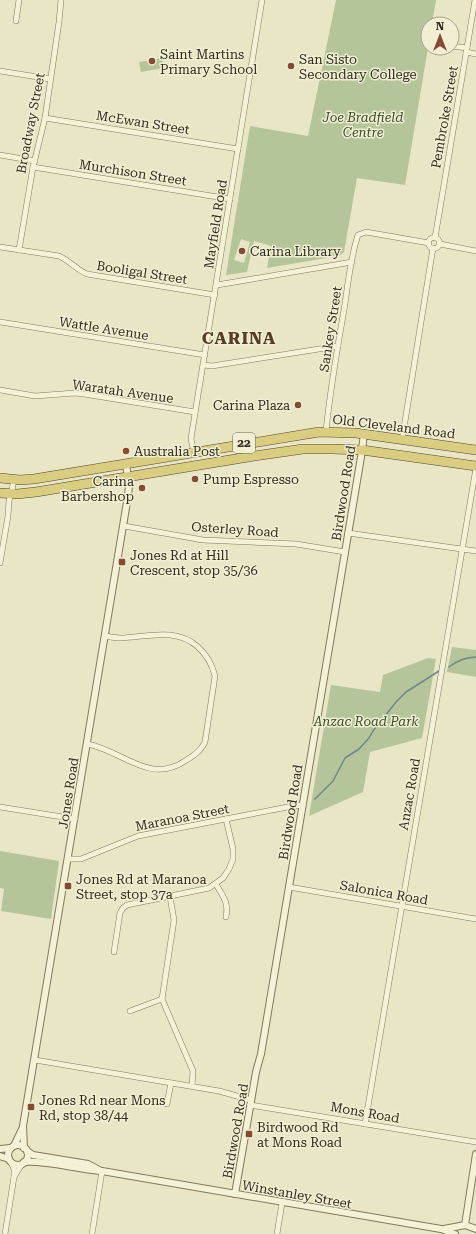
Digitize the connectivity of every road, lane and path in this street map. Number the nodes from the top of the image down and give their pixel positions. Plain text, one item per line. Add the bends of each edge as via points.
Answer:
1 (19, 0) edge
2 (61, 0) edge
3 (262, 0) edge
4 (475, 0) edge
5 (16, 21) dead end
6 (460, 48) edge
7 (467, 50) junction
8 (476, 54) edge
9 (0, 71) edge
10 (50, 80) junction
11 (45, 118) junction
12 (238, 149) junction
13 (0, 155) edge
14 (35, 161) junction
15 (33, 167) junction
16 (230, 199) junction
17 (435, 238) junction
18 (429, 243) junction
19 (440, 244) junction
20 (0, 247) edge
21 (433, 248) junction
22 (19, 250) junction
23 (476, 251) edge
24 (352, 262) junction
25 (217, 285) junction
26 (215, 295) junction
27 (0, 322) edge
28 (338, 346) junction
29 (205, 356) junction
30 (204, 365) junction
31 (0, 390) edge
32 (195, 412) junction
33 (326, 431) junction
34 (364, 434) junction
35 (402, 440) junction
36 (362, 450) junction
37 (476, 450) edge
38 (194, 452) junction
39 (126, 464) junction
40 (476, 467) edge
41 (128, 477) junction
42 (0, 478) edge
43 (14, 479) junction
44 (0, 493) edge
45 (11, 494) junction
46 (124, 526) junction
47 (348, 533) junction
48 (463, 549) junction
49 (476, 551) edge
50 (345, 552) junction
51 (0, 563) edge
52 (105, 636) junction
53 (88, 744) junction
54 (302, 805) junction
55 (0, 807) edge
56 (75, 819) junction
57 (226, 819) junction
58 (68, 858) junction
59 (216, 884) junction
60 (289, 887) junction
61 (170, 897) junction
62 (401, 906) junction
63 (226, 917) dead end
64 (476, 919) edge
65 (114, 952) dead end
66 (162, 999) junction
67 (130, 1011) dead end
68 (35, 1060) junction
69 (171, 1083) junction
70 (192, 1086) junction
71 (251, 1102) junction
72 (167, 1104) dead end
73 (365, 1124) junction
74 (24, 1126) junction
75 (476, 1142) edge
76 (12, 1147) junction
77 (0, 1149) edge
78 (25, 1150) junction
79 (476, 1154) edge
80 (0, 1156) edge
81 (10, 1161) junction
82 (23, 1163) junction
83 (102, 1171) junction
84 (14, 1177) junction
85 (235, 1194) junction
86 (282, 1203) junction
87 (466, 1228) edge
88 (441, 1229) junction
89 (476, 1229) edge
90 (5, 1234) edge
91 (92, 1234) edge
92 (277, 1234) edge
93 (456, 1234) edge

1 - 5 street
2 - 10 street, Broadway Street
3 - 12 street, Mayfield Road
4 - 7 street, Pembroke Street
6 - 7 street
7 - 8 street
7 - 17 street, Pembroke Street
9 - 10 street
10 - 11 street, Broadway Street
11 - 12 street, McEwan Street
11 - 14 street, Broadway Street
12 - 16 street, Mayfield Road
13 - 14 street
14 - 15 street, Broadway Street
15 - 16 street, Murchison Street
15 - 22 street, Broadway Street
16 - 25 street, Mayfield Road
17 - 18 street
17 - 19 street
18 - 21 street
18 - 24 street, Sankey Street via 361,233 358,235
19 - 21 street
19 - 23 street
20 - 22 street, Booligal Street
21 - 35 street
22 - 26 street, Booligal Street via 59,256 88,274
24 - 25 street
24 - 28 street, Sankey Street
25 - 26 street, Mayfield Road
26 - 29 street, Mayfield Road
27 - 29 street, Wattle Avenue
28 - 30 street via 212,366
28 - 33 street, Sankey Street
29 - 30 street, Mayfield Road
30 - 32 street, Mayfield Road
31 - 32 street, Waratah Avenue via 35,396 84,394
32 - 38 street, Mayfield Road via 192,432
33 - 34 highway, Old Cleveland Road / 22
33 - 38 highway, Old Cleveland Road / 22
34 - 35 highway, Old Cleveland Road / 22
34 - 36 street, Birdwood Road
35 - 37 highway, Old Cleveland Road / 22
36 - 40 highway, 22
36 - 41 highway, 22 via 278,452
36 - 47 street, Birdwood Road
38 - 39 highway, Old Cleveland Road / 22
39 - 41 street, Jones Road
39 - 43 highway, Old Cleveland Road / 22 via 34,479
40 - 48 street, Anzac Road
41 - 45 highway, 22
41 - 46 street, Jones Road
42 - 43 highway, Old Cleveland Road / 22
43 - 45 street
44 - 45 highway, 22
45 - 51 street
46 - 50 street, Osterley Road via 203,540 296,544
46 - 52 street, Jones Road
47 - 48 street
47 - 50 street, Birdwood Road
48 - 49 street
48 - 62 street, Anzac Road
50 - 54 street, Birdwood Road
52 - 53 street, Jones Road
52 - 53 street via 119,638 172,634 185,638 201,650 213,668 215,676 202,748 182,764 160,770 140,765 96,745
53 - 56 street, Jones Road
54 - 57 street, Maranoa Street
54 - 60 street, Birdwood Road
55 - 56 street
56 - 58 street, Jones Road
57 - 58 street, Maranoa Street via 138,836 81,859
57 - 59 street via 233,859 223,878
58 - 68 street, Jones Road
59 - 61 street
59 - 63 street via 226,902
60 - 62 street, Salonica Road
60 - 71 street, Birdwood Road
61 - 65 street via 127,905 123,908
61 - 66 street via 174,920
62 - 64 street, Salonica Road
62 - 73 street, Anzac Road
66 - 67 street
66 - 70 street via 193,1071
68 - 69 street, Mons Road
68 - 74 street, Jones Road
69 - 70 street, Mons Road
69 - 72 street
70 - 71 street, Mons Road via 220,1091
71 - 73 street, Mons Road
71 - 85 street, Birdwood Road
73 - 75 street, Mons Road
74 - 76 street, Jones Road
74 - 78 street, Jones Road
76 - 77 street
76 - 78 street via 19,1146
76 - 81 street via 8,1153
78 - 82 street via 27,1157
78 - 83 street, Winstanley Street via 33,1155 88,1164
79 - 87 street
80 - 81 street
81 - 82 street via 18,1165
81 - 84 street
82 - 83 street, Winstanley Street via 34,1162
82 - 84 street
83 - 85 street, Winstanley Street
83 - 91 street
84 - 90 street
85 - 86 street, Winstanley Street
86 - 88 street, Winstanley Street
86 - 92 street
87 - 88 street, Winstanley Street
87 - 89 street, Winstanley Street
87 - 93 street, Winstanley Street via 457,1230
88 - 93 street, Winstanley Street

